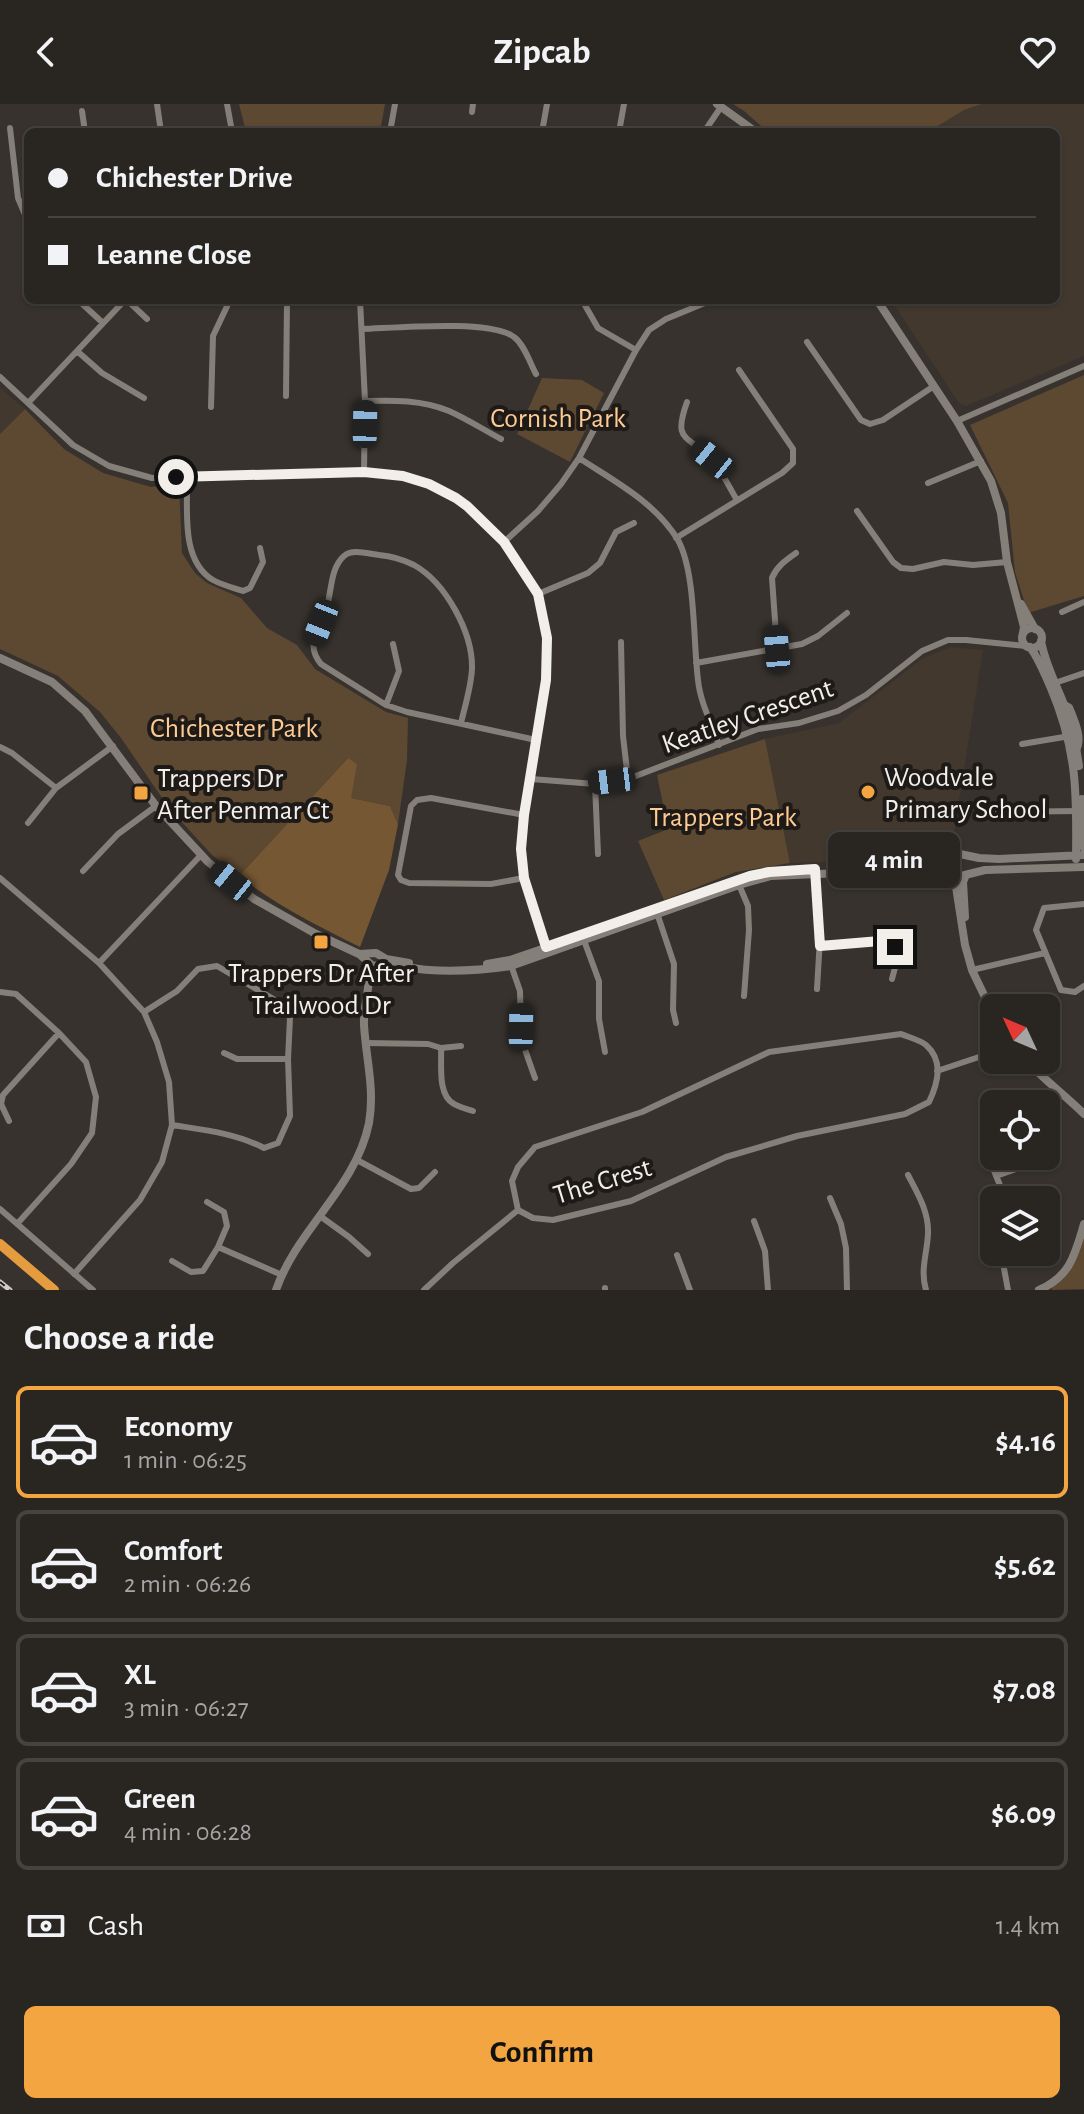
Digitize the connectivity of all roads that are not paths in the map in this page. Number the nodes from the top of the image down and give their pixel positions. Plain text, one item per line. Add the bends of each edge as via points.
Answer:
1 (157, 104) edge
2 (227, 104) edge
3 (395, 104) edge
4 (547, 104) edge
5 (624, 104) edge
6 (719, 105) edge
7 (82, 111) dead end
8 (231, 126) dead end
9 (10, 128) dead end
10 (84, 128) edge
11 (160, 128) edge
12 (391, 128) edge
13 (543, 128) edge
14 (620, 128) edge
15 (706, 128) edge
16 (751, 128) edge
17 (24, 212) edge
18 (82, 304) edge
19 (122, 304) edge
20 (130, 304) edge
21 (228, 304) edge
22 (287, 304) edge
23 (360, 304) edge
24 (584, 304) edge
25 (702, 304) edge
26 (880, 304) edge
27 (147, 319) dead end
28 (103, 323) junction
29 (362, 329) junction
30 (807, 342) dead end
31 (636, 350) junction
32 (77, 351) junction
33 (1084, 366) edge
34 (739, 370) dead end
35 (536, 374) dead end
36 (0, 377) edge
37 (934, 386) junction
38 (286, 396) dead end
39 (144, 398) dead end
40 (365, 401) junction
41 (687, 402) dead end
42 (28, 403) junction
43 (211, 407) dead end
44 (957, 421) junction
45 (501, 439) dead end
46 (579, 458) junction
47 (981, 461) junction
48 (364, 472) junction
49 (187, 477) junction
50 (928, 483) dead end
51 (737, 500) junction
52 (857, 511) dead end
53 (634, 523) dead end
54 (676, 538) junction
55 (504, 542) junction
56 (260, 548) dead end
57 (796, 553) dead end
58 (1007, 562) junction
59 (1013, 585) junction
60 (538, 594) junction
61 (1084, 602) edge
62 (1062, 612) dead end
63 (847, 613) dead end
64 (1035, 629) junction
65 (1025, 641) junction
66 (1041, 641) junction
67 (621, 642) dead end
68 (393, 644) dead end
69 (777, 649) junction
70 (0, 658) edge
71 (696, 663) junction
72 (1084, 673) edge
73 (1052, 684) junction
74 (1064, 703) junction
75 (386, 705) junction
76 (461, 723) junction
77 (1071, 736) junction
78 (536, 740) junction
79 (1022, 744) dead end
80 (719, 745) junction
81 (113, 746) junction
82 (0, 747) edge
83 (1077, 750) junction
84 (1081, 770) edge
85 (531, 779) junction
86 (628, 779) junction
87 (595, 784) junction
88 (56, 788) junction
89 (156, 806) junction
90 (1079, 811) edge
91 (987, 812) dead end
92 (524, 815) junction
93 (28, 823) dead end
94 (1084, 823) edge
95 (1083, 829) edge
96 (1084, 848) edge
97 (598, 854) dead end
98 (201, 855) junction
99 (1080, 855) edge
100 (967, 856) junction
101 (954, 857) junction
102 (1080, 867) edge
103 (83, 871) dead end
104 (815, 872) junction
105 (953, 873) junction
106 (966, 875) junction
107 (0, 878) edge
108 (524, 878) junction
109 (738, 883) junction
110 (1084, 904) edge
111 (656, 912) junction
112 (583, 938) junction
113 (820, 946) junction
114 (547, 950) junction
115 (1045, 953) junction
116 (373, 962) junction
117 (99, 963) junction
118 (511, 963) junction
119 (975, 970) junction
120 (892, 979) dead end
121 (1084, 986) edge
122 (817, 989) dead end
123 (0, 992) edge
124 (985, 994) edge
125 (988, 994) edge
126 (744, 996) dead end
127 (144, 1012) junction
128 (676, 1023) dead end
129 (59, 1033) junction
130 (366, 1043) junction
131 (461, 1046) dead end
132 (441, 1048) junction
133 (605, 1052) dead end
134 (224, 1053) dead end
135 (980, 1056) edge
136 (288, 1059) junction
137 (937, 1071) junction
138 (1038, 1074) edge
139 (1046, 1074) edge
140 (535, 1078) dead end
141 (1084, 1106) edge
142 (473, 1111) dead end
143 (1084, 1114) edge
144 (9, 1121) dead end
145 (172, 1125) junction
146 (357, 1160) junction
147 (994, 1170) edge
148 (1013, 1170) edge
149 (435, 1172) dead end
150 (908, 1175) dead end
151 (996, 1176) junction
152 (1000, 1186) edge
153 (830, 1198) dead end
154 (207, 1202) dead end
155 (0, 1209) edge
156 (518, 1210) junction
157 (320, 1216) junction
158 (754, 1221) dead end
159 (17, 1224) junction
160 (1084, 1224) edge
161 (0, 1244) edge
162 (218, 1247) junction
163 (368, 1254) dead end
164 (677, 1255) dead end
165 (172, 1261) dead end
166 (1004, 1266) edge
167 (74, 1274) junction
168 (282, 1275) junction
169 (54, 1290) edge
170 (93, 1290) edge
171 (276, 1290) edge
172 (424, 1290) edge
173 (690, 1290) edge
174 (768, 1290) edge
175 (847, 1290) edge
176 (926, 1290) edge
177 (1008, 1290) edge
178 (1039, 1290) edge

1 - 11 street
2 - 8 street
3 - 12 street
4 - 13 street
5 - 14 street
6 - 15 street
6 - 16 street
7 - 10 street
9 - 17 street
18 - 28 street
19 - 28 street
20 - 27 street
21 - 43 street via 213,336
22 - 38 street
23 - 29 street
24 - 31 street via 598,328
25 - 31 street via 649,330
26 - 37 street
28 - 32 street
29 - 35 street via 501,330 517,338
29 - 40 street
30 - 37 street via 861,420 870,424
31 - 46 street
32 - 39 street
32 - 42 street
33 - 44 street
34 - 51 street via 794,458 782,473
36 - 42 street
37 - 44 street
40 - 45 street via 421,403
40 - 48 street
41 - 51 street via 681,430 712,459
42 - 49 street via 73,445 109,466 152,478
44 - 47 street
46 - 54 street via 643,500
46 - 55 street via 538,511
47 - 50 street
47 - 58 street via 997,498
48 - 49 street
48 - 55 street via 403,476 445,492
49 - 56 street via 190,550 212,580 243,591 250,588 263,562
51 - 54 street
52 - 58 street via 901,568
53 - 60 street via 616,532 600,563 588,573
54 - 71 street via 691,592
55 - 60 street
57 - 69 street via 772,578
58 - 59 street
59 - 64 street
59 - 65 street
60 - 78 street via 547,638
61 - 62 street
63 - 69 street via 818,636
64 - 65 street via 1027,629
64 - 66 street
65 - 66 street via 1038,646
65 - 73 street
65 - 80 street, Keatley Crescent via 941,642 838,711 758,729
66 - 73 street
67 - 86 street
68 - 75 street via 399,671
69 - 71 street
70 - 81 street via 52,682
71 - 80 street via 698,685
72 - 73 street
73 - 74 street
73 - 77 street
74 - 77 street
74 - 83 street via 1079,735
75 - 76 street
75 - 76 street via 314,655 335,568 351,552 415,565 458,613 472,668
76 - 78 street
77 - 79 street
77 - 83 street
77 - 90 street
78 - 85 street
80 - 86 street, Keatley Crescent
81 - 88 street
81 - 89 street
82 - 88 street
83 - 84 street
84 - 90 street
85 - 87 street, Keatley Crescent
85 - 92 street
86 - 87 street, Keatley Crescent
87 - 97 street
88 - 93 street
89 - 98 street
89 - 103 street via 118,834
90 - 91 street
90 - 95 street
90 - 99 street
92 - 108 street
92 - 108 street via 417,800 411,806 398,875 423,883 491,884
94 - 95 street
95 - 96 street
98 - 116 street via 254,899
98 - 117 street
99 - 100 street
99 - 102 street
100 - 101 street
100 - 106 street via 972,865
101 - 104 street via 935,864
101 - 105 street
102 - 106 street
104 - 105 street
104 - 109 street via 769,872
104 - 113 street
105 - 106 street
105 - 119 street via 965,945
106 - 119 street via 965,916
107 - 117 street
108 - 114 street
109 - 111 street
109 - 126 street via 748,906
110 - 115 street via 1044,908 1036,930
111 - 112 street
111 - 128 street via 674,964
112 - 114 street
112 - 133 street via 599,981
113 - 120 street via 890,943 897,960
113 - 122 street
114 - 118 street
115 - 119 street
115 - 121 street via 1061,990 1075,992
116 - 118 street via 453,967
116 - 130 street
117 - 127 street
118 - 140 street via 520,991 524,1047
119 - 124 street
119 - 125 street
123 - 129 street via 16,994
127 - 136 street via 177,991 198,969 217,966 282,1004 290,1018
127 - 145 street via 169,1082
129 - 144 street via 3,1095
129 - 159 street via 86,1062 96,1097 92,1133
130 - 132 street
130 - 146 street via 371,1100
131 - 132 street
132 - 142 street via 447,1099
134 - 136 street via 237,1059
135 - 137 street
136 - 145 street via 290,1116 278,1143 264,1148 224,1132
137 - 156 street, The Crest via 929,1102 905,1114 726,1157 631,1201 553,1220
137 - 156 street, The Crest via 925,1044 901,1034 769,1052 642,1112 535,1147 512,1181
138 - 143 street
139 - 141 street
145 - 167 street via 162,1162 140,1200
146 - 149 street via 411,1189
146 - 157 street
147 - 151 street
148 - 151 street
150 - 176 street via 925,1208 929,1232
151 - 152 street
153 - 175 street via 846,1248
154 - 162 street via 224,1212 227,1226
155 - 159 street
156 - 172 street
157 - 163 street
157 - 168 street
158 - 174 street via 765,1251
159 - 167 street
160 - 178 street via 1070,1265
161 - 169 highway
162 - 165 street via 203,1271 191,1272
162 - 168 street
164 - 173 street
166 - 177 street
167 - 170 street
168 - 171 street

